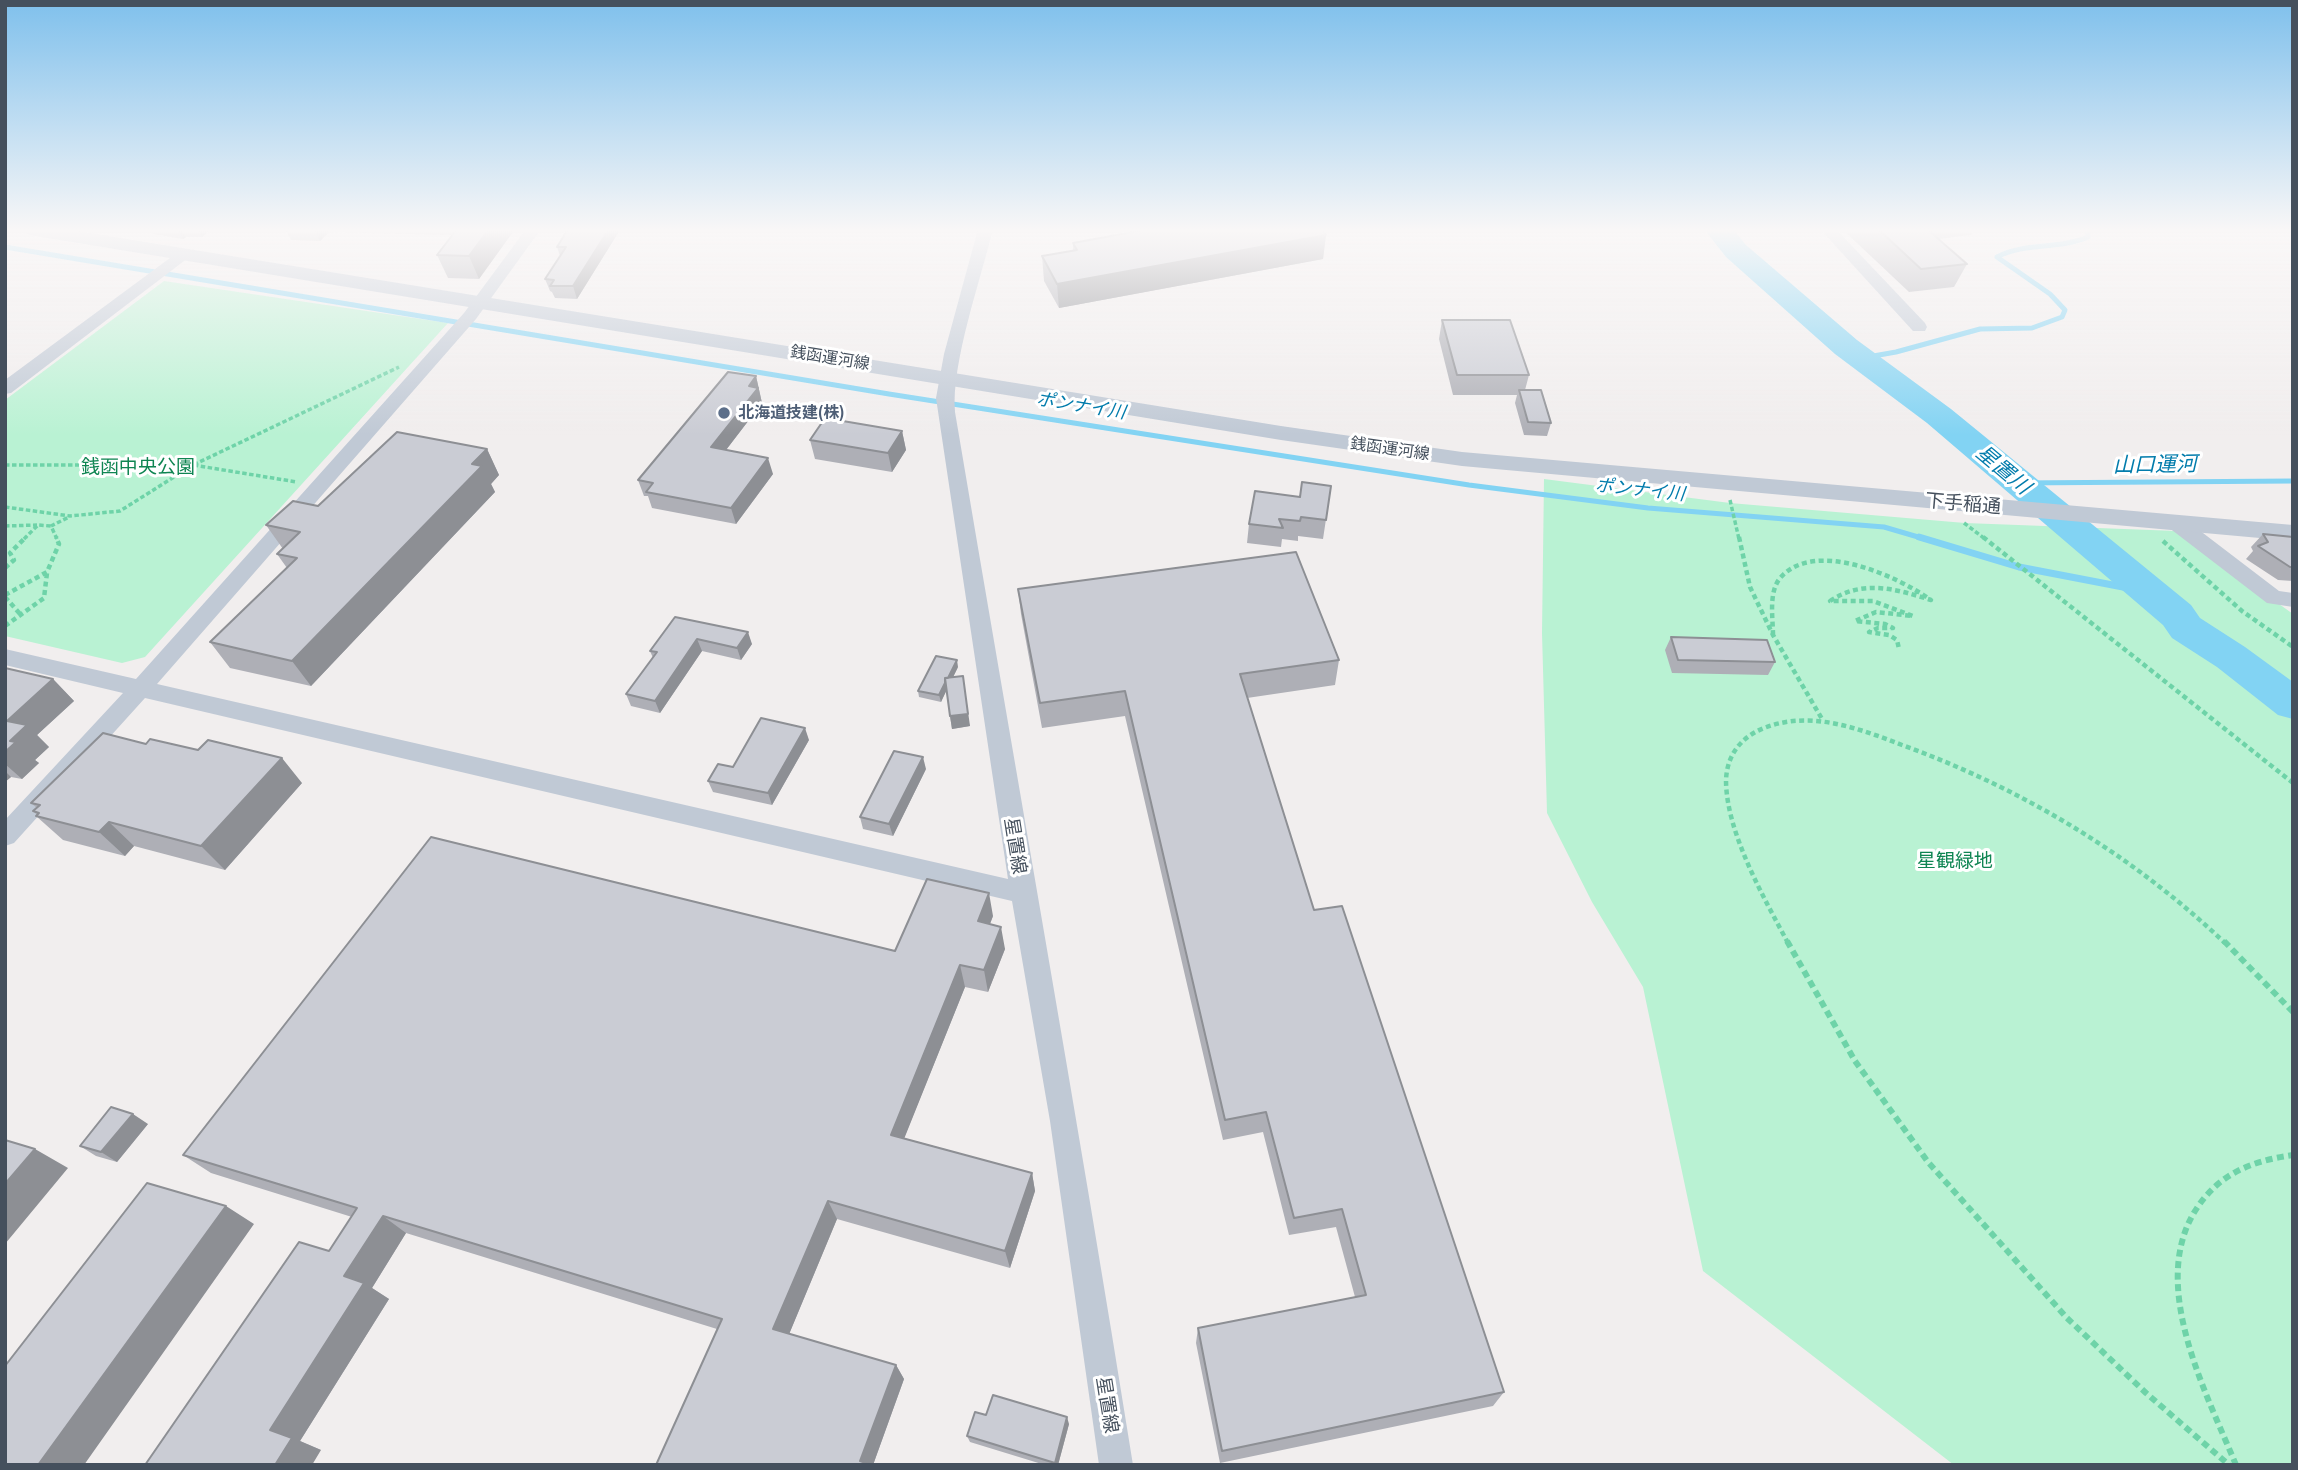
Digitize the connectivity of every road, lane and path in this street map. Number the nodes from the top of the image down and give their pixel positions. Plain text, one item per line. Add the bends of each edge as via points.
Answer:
1 (127, 298) edge
2 (435, 298) edge
3 (485, 298) edge
4 (968, 298) edge
5 (1891, 298) edge
6 (480, 304) junction
7 (463, 323) joint
8 (1919, 327) dead end
9 (404, 365) dead end
10 (5, 389) edge
11 (947, 396) junction
12 (5, 465) edge
13 (193, 465) junction
14 (1633, 476) joint
15 (301, 482) dead end
16 (1731, 506) dead end
17 (5, 507) edge
18 (1960, 511) junction
19 (70, 516) junction
20 (38, 525) junction
21 (5, 526) edge
22 (51, 526) junction
23 (2167, 530) junction
24 (2293, 533) edge
25 (7, 554) edge
26 (5, 568) edge
27 (47, 572) junction
28 (5, 596) edge
29 (2293, 600) edge
30 (21, 615) junction
31 (5, 626) edge
32 (1773, 635) junction
33 (2293, 647) edge
34 (1899, 649) dead end
35 (5, 657) edge
36 (141, 688) junction
37 (1822, 720) junction
38 (2293, 783) edge
39 (5, 836) edge
40 (1023, 893) junction
41 (2293, 1012) edge
42 (2293, 1155) edge
43 (1116, 1465) edge
44 (2229, 1465) edge
45 (2236, 1465) edge

1 - 10 street
2 - 6 street, 銭函運河線
3 - 6 street
4 - 11 street, 星置線
5 - 8 street
6 - 7 street
6 - 11 street, 銭函運河線
7 - 36 street
9 - 13 path
11 - 14 street, 銭函運河線 via 1268,431 1462,460
11 - 40 street, 星置線
12 - 13 path
13 - 15 path
13 - 19 path via 120,512
14 - 18 street, 下手稲通
16 - 32 path via 1750,587
17 - 19 path
18 - 23 street, 下手稲通 via 2125,518
18 - 38 path via 2010,557
19 - 22 path
20 - 21 path
20 - 22 path
20 - 25 path
22 - 27 path via 59,544
23 - 24 street, 下手稲通
23 - 29 street via 2274,598
23 - 33 path via 2242,611
25 - 26 path via 14,560
27 - 28 path
27 - 30 path via 44,598
28 - 30 path
30 - 31 path
32 - 34 path via 1773,600 1780,578 1798,565 1849,564 1898,579 1931,600 1873,587 1840,593 1830,601 1864,598 1913,616 1876,611 1855,621 1892,628 1869,632 1889,635 1897,640
32 - 37 path
35 - 36 street
36 - 39 street
36 - 40 street
37 - 41 path via 1930,753 1997,782 2060,817 2142,873 2216,934
37 - 44 path via 1783,722 1754,730 1735,748 1726,771 1729,802 1754,878 1808,983 1911,1142 2064,1315 2143,1393
40 - 43 street, 星置線 via 1064,1121
42 - 45 path via 2261,1159 2222,1177 2196,1206 2178,1248 2180,1311

